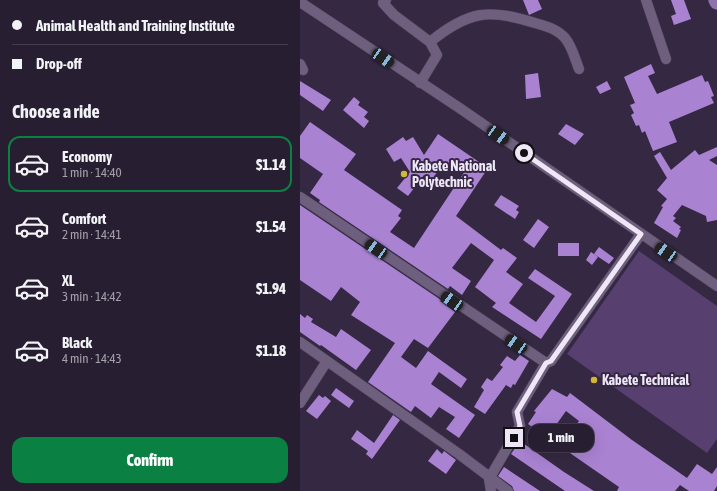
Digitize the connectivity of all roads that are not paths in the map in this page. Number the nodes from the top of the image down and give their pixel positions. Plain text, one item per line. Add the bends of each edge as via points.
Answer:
1 (386, 0) edge
2 (646, 0) edge
3 (300, 2) edge
4 (430, 42) junction
5 (666, 59) dead end
6 (579, 69) dead end
7 (420, 83) junction
8 (300, 197) edge
9 (641, 234) junction
10 (717, 286) edge
11 (300, 342) edge
12 (327, 361) junction
13 (546, 363) junction
14 (300, 403) edge
15 (490, 479) junction
16 (491, 491) edge
17 (508, 491) edge

1 - 4 street via 383,2 394,15
2 - 5 street
3 - 7 street
4 - 6 street via 451,25 477,14 511,15 554,29 565,38
4 - 7 street via 437,55
7 - 9 street via 461,108
8 - 13 street
9 - 10 street
9 - 13 street via 551,361
11 - 12 street
12 - 14 street
12 - 15 street via 459,454
13 - 15 street via 517,412 520,426
15 - 16 street
15 - 17 street

